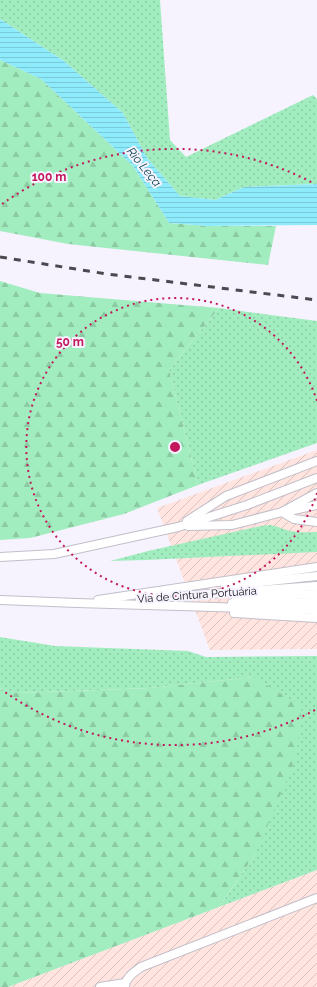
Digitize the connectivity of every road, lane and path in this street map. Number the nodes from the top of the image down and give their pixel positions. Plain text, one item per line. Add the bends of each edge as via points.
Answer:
1 (317, 461) edge
2 (317, 478) edge
3 (317, 493) edge
4 (317, 505) edge
5 (282, 512) junction
6 (317, 522) edge
7 (178, 527) junction
8 (0, 558) edge
9 (317, 567) edge
10 (317, 576) edge
11 (317, 586) edge
12 (317, 594) edge
13 (0, 600) edge
14 (317, 602) edge
15 (77, 603) junction
16 (317, 610) edge
17 (317, 618) edge
18 (317, 898) edge
19 (125, 985) edge
20 (100, 987) edge

1 - 7 lane via 226,496
2 - 7 lane via 247,505
3 - 5 lane
4 - 5 lane
5 - 6 lane via 294,519
5 - 7 lane via 232,525
7 - 8 lane via 54,554
9 - 15 lane
10 - 15 lane
11 - 15 lane, Via de Cintura Portuária
12 - 15 lane
13 - 15 lane
14 - 15 lane
15 - 16 lane
15 - 17 lane
18 - 19 lane via 140,967 131,974
19 - 20 lane

